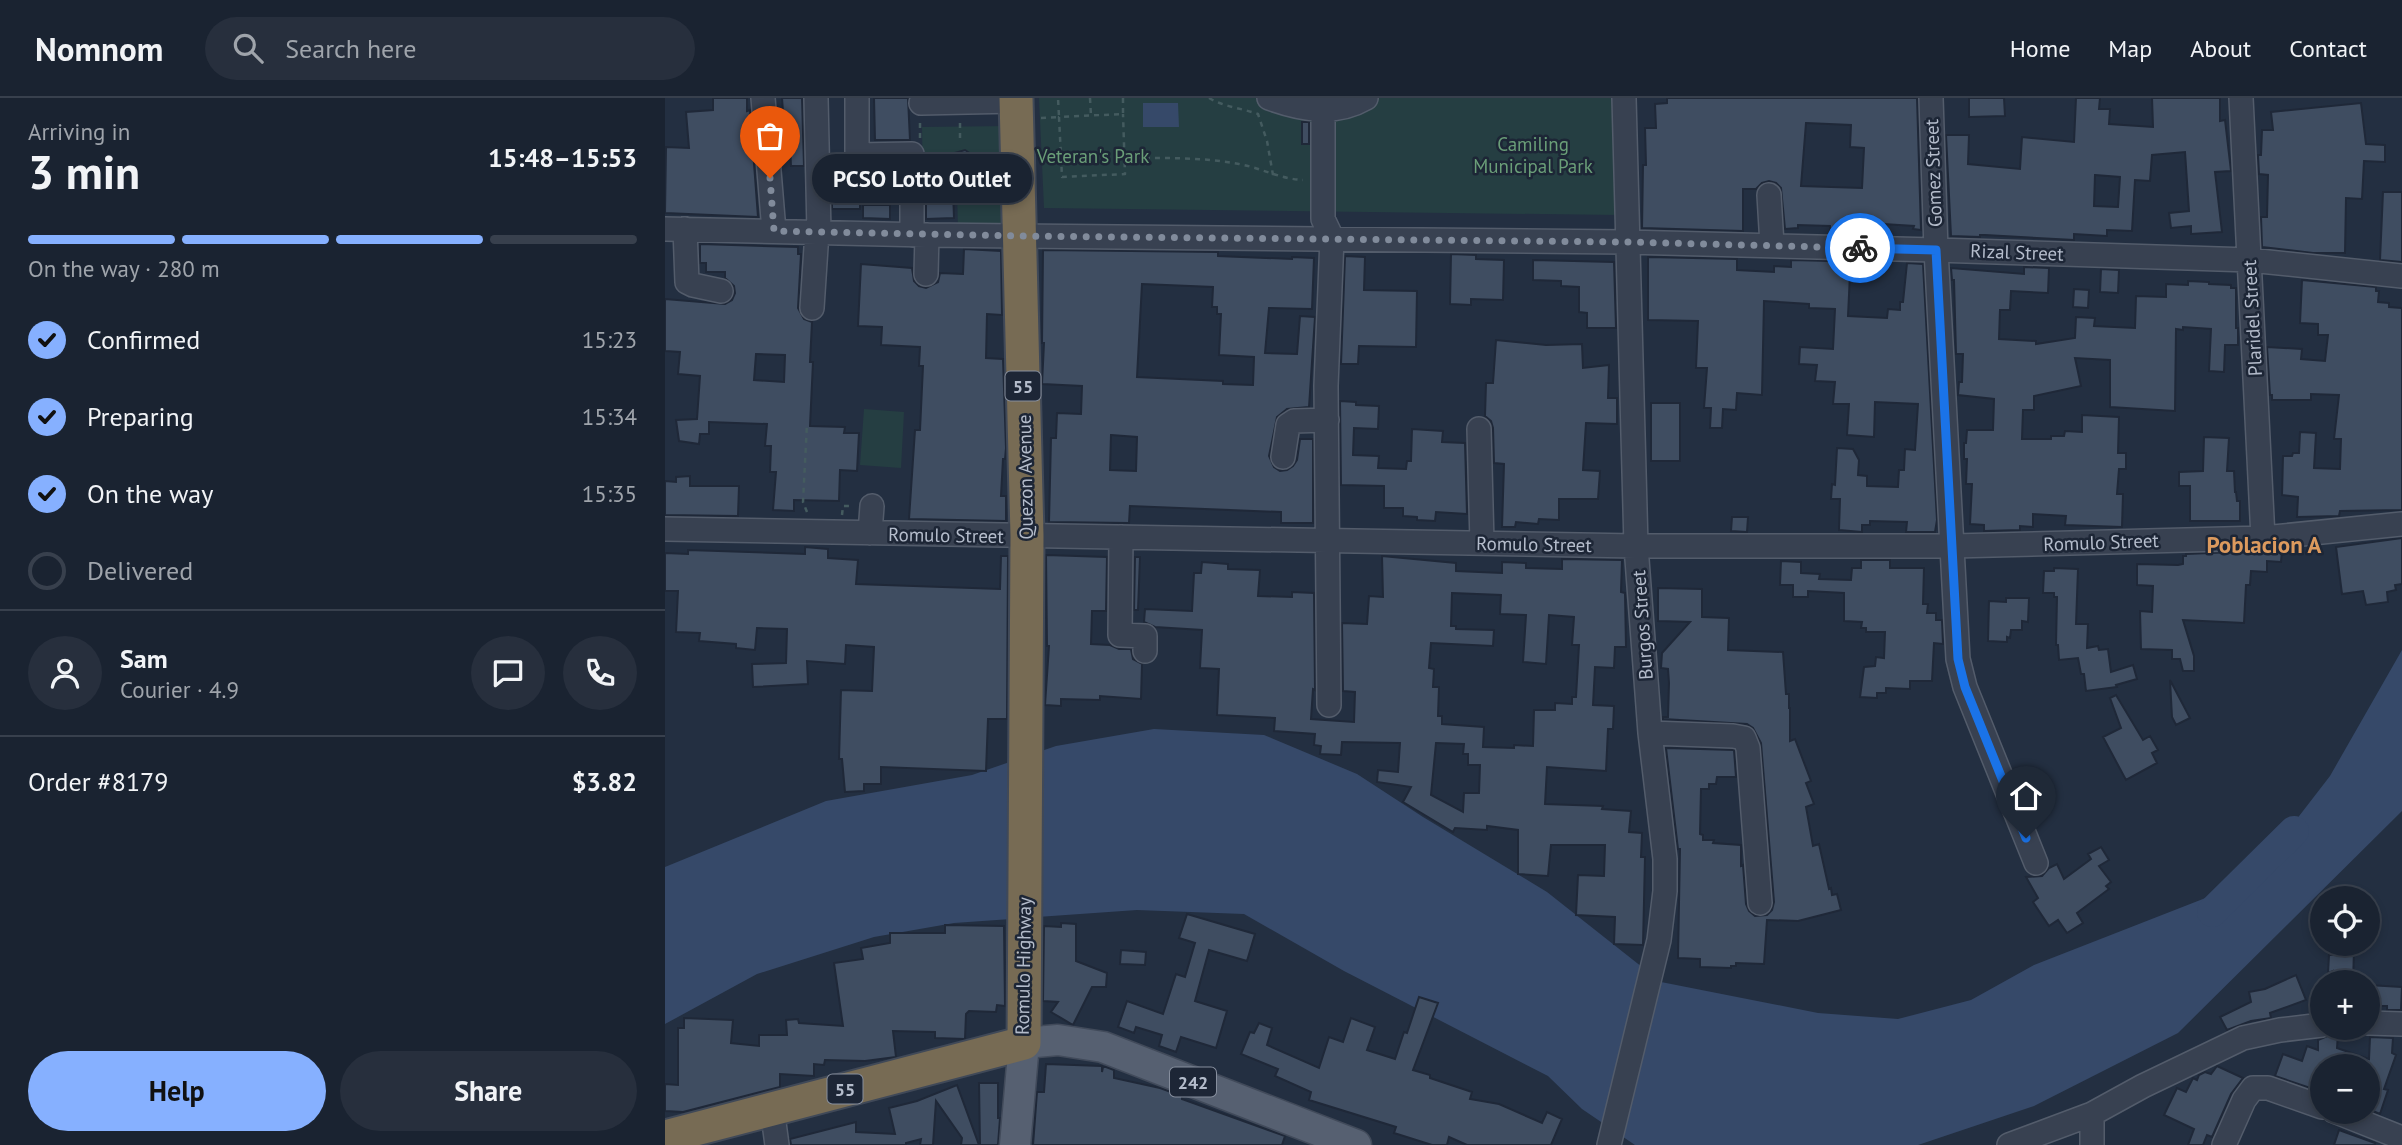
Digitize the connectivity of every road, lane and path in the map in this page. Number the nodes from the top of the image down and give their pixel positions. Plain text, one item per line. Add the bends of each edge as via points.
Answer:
1 (763, 98) edge
2 (816, 98) edge
3 (857, 98) edge
4 (1058, 98) edge
5 (1090, 98) edge
6 (1122, 98) edge
7 (1209, 98) edge
8 (1269, 98) edge
9 (1366, 98) edge
10 (1624, 98) edge
11 (1931, 98) edge
12 (2241, 98) edge
13 (921, 103) joint
14 (1016, 106) edge
15 (1323, 110) junction
16 (1123, 114) junction
17 (1091, 116) junction
18 (1059, 117) junction
19 (912, 154) junction
20 (1125, 158) junction
21 (1273, 174) junction
22 (1324, 181) junction
23 (1769, 195) dead end
24 (675, 229) edge
25 (774, 231) junction
26 (818, 232) junction
27 (919, 235) junction
28 (1019, 236) junction
29 (1332, 238) junction
30 (1626, 242) junction
31 (1772, 245) junction
32 (1936, 250) junction
33 (2250, 260) junction
34 (926, 274) dead end
35 (2402, 276) edge
36 (720, 291) dead end
37 (812, 308) dead end
38 (1327, 420) junction
39 (807, 423) dead end
40 (1479, 429) dead end
41 (1283, 457) dead end
42 (872, 506) dead end
43 (808, 515) dead end
44 (2402, 524) edge
45 (665, 529) edge
46 (870, 533) junction
47 (1027, 536) junction
48 (1121, 537) junction
49 (2263, 538) junction
50 (1329, 539) junction
51 (1482, 542) junction
52 (1636, 546) junction
53 (1953, 546) junction
54 (1145, 651) dead end
55 (1025, 689) joint
56 (1329, 705) dead end
57 (1650, 733) junction
58 (2036, 863) dead end
59 (1760, 904) dead end
60 (2380, 1023) edge
61 (2402, 1024) edge
62 (2310, 1026) edge
63 (1024, 1043) junction
64 (2310, 1102) edge
65 (772, 1108) junction
66 (2092, 1114) junction
67 (2367, 1124) edge
68 (665, 1137) edge
69 (2402, 1138) edge
70 (1610, 1140) edge
71 (777, 1145) edge
72 (1015, 1145) edge
73 (1356, 1145) edge
74 (2009, 1145) edge
75 (2092, 1145) edge
76 (2224, 1145) edge

1 - 25 street
2 - 26 street
3 - 19 street via 857,155
4 - 18 path
5 - 17 path
6 - 16 path
7 - 21 path via 1258,114
8 - 15 street
9 - 15 street
10 - 30 street, Burgos Street
11 - 32 street, Gomez Street
12 - 33 street, Plaridel Street
13 - 14 street
13 - 19 path via 919,154
14 - 18 path
14 - 28 highway, Quezon Avenue / 55
15 - 22 street
16 - 17 path
16 - 20 path
17 - 18 path
18 - 20 path via 1062,177 1125,174
19 - 27 street
20 - 21 path via 1201,159
21 - 22 path
22 - 29 street via 1323,219
23 - 31 street
24 - 25 street, Rizal Street
24 - 36 street via 687,282
25 - 26 street, Rizal Street
26 - 27 street, Rizal Street
26 - 37 street
27 - 28 street, Rizal Street
27 - 34 street
28 - 29 street, Rizal Street
28 - 47 highway, Quezon Avenue / 55
29 - 30 street, Rizal Street
29 - 38 street
30 - 31 street, Rizal Street
30 - 52 street, Burgos Street
31 - 32 street, Rizal Street
32 - 33 street, Rizal Street
32 - 53 street, Gomez Street
33 - 35 street, Rizal Street
33 - 49 street, Plaridel Street
38 - 41 street via 1288,425
38 - 50 street
39 - 43 path via 803,502
40 - 51 street
42 - 46 street
44 - 49 street, Romulo Street
45 - 46 street, Romulo Street
46 - 47 street, Romulo Street
47 - 48 street, Romulo Street
47 - 55 highway, Quezon Avenue / 55
48 - 50 street, Romulo Street
48 - 54 street via 1120,635 1145,636
49 - 53 street, Romulo Street
50 - 51 street, Romulo Street
50 - 56 street
51 - 52 street, Romulo Street
52 - 53 street, Romulo Street
52 - 57 street, Burgos Street
53 - 58 street, Gomez Street via 1958,659 1965,687
55 - 63 highway, Romulo Highway / 55
57 - 59 street via 1744,738
57 - 70 street, Burgos Street via 1665,891 1659,940
60 - 61 street
62 - 66 street via 2243,1038
63 - 65 highway, Romulo Highway / 55
63 - 72 main road
63 - 73 main road, 242 via 1058,1040 1103,1047
64 - 76 street via 2280,1091 2252,1088
65 - 68 highway, Romulo Highway / 55
65 - 71 street
66 - 74 street
66 - 75 street
67 - 69 street

